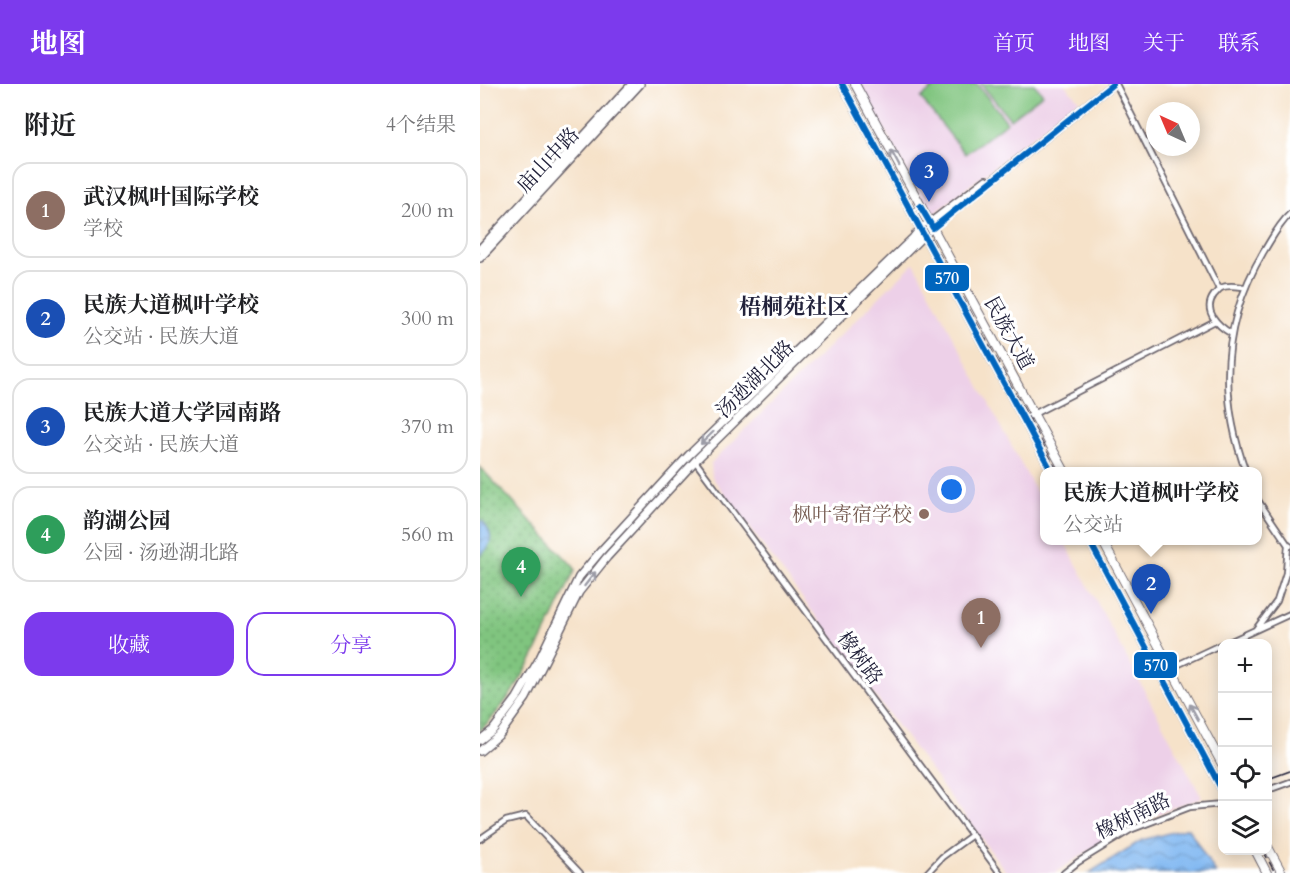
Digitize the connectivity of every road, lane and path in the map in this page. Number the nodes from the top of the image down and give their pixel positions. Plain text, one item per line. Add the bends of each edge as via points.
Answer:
1 (632, 84) edge
2 (640, 84) edge
3 (842, 84) edge
4 (855, 84) edge
5 (1110, 85) edge
6 (1290, 214) edge
7 (931, 226) junction
8 (923, 231) junction
9 (480, 249) edge
10 (480, 258) edge
11 (1246, 287) junction
12 (1219, 289) junction
13 (1215, 321) junction
14 (1232, 334) junction
15 (1034, 414) junction
16 (1024, 419) junction
17 (695, 461) junction
18 (1050, 467) edge
19 (1063, 467) edge
20 (1245, 467) edge
21 (1262, 506) edge
22 (1092, 545) edge
23 (1105, 545) edge
24 (1289, 546) edge
25 (1290, 614) edge
26 (1256, 629) junction
27 (1235, 639) edge
28 (1218, 647) edge
29 (1170, 668) junction
30 (1160, 673) junction
31 (480, 740) edge
32 (480, 751) edge
33 (1218, 757) edge
34 (1218, 782) edge
35 (1290, 782) edge
36 (1272, 789) edge
37 (1218, 804) edge
38 (972, 835) junction
39 (480, 839) edge
40 (1272, 854) edge
41 (1258, 855) edge
42 (580, 873) edge
43 (927, 873) edge
44 (1000, 873) edge
45 (1064, 873) edge
46 (1267, 873) edge
47 (1282, 873) edge

1 - 9 street, 庙山中路
2 - 10 street, 庙山中路
3 - 8 main road, 民族大道
7 -> 4 main road, 民族大道
5 - 7 street, 汤逊湖北路
5 - 12 street
6 - 11 street via 1281,222
7 - 8 street, 汤逊湖北路
7 - 15 main road, 民族大道
8 - 16 main road, 民族大道
8 - 17 street, 汤逊湖北路
8 -> 31 street, 汤逊湖北路 via 689,455 600,552 579,577 517,698 493,730
11 - 12 street
11 - 14 street
12 - 13 street via 1211,299
13 - 14 street
13 - 15 street
14 - 20 street via 1227,358 1231,415
15 - 16 street
15 - 19 main road, 民族大道
16 - 18 main road, 民族大道
32 -> 17 street, 汤逊湖北路 via 500,734 526,698 579,592
17 - 38 street, 橡树路
21 - 24 street
22 - 30 main road
23 - 29 main road
24 - 26 street via 1277,601
25 - 26 street
26 - 27 street
28 - 29 street
29 - 30 street
33 -> 29 main road
30 - 34 main road
35 - 36 street
37 - 45 street, 橡树南路 via 1190,807 1130,830
38 - 43 street
38 - 44 street, 橡树路
39 - 42 street via 506,821 526,816
40 - 47 main road
41 - 46 main road

